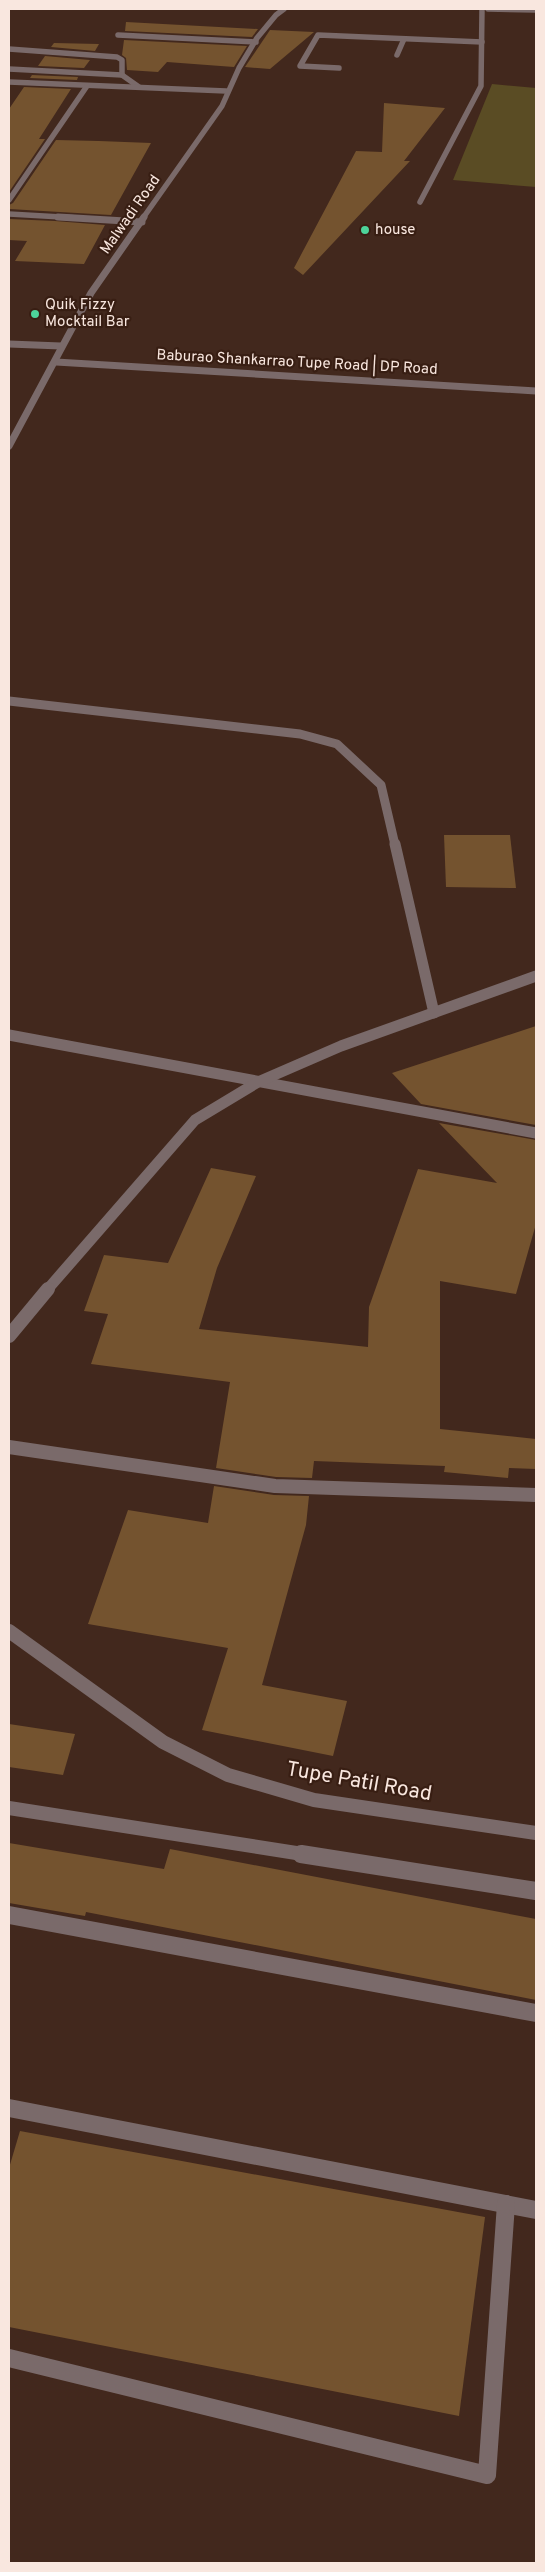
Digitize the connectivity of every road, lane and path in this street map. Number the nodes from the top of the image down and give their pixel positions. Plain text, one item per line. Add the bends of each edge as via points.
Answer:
1 (284, 9) edge
2 (482, 9) edge
3 (488, 9) edge
4 (536, 10) edge
5 (118, 35) dead end
6 (404, 39) junction
7 (256, 42) junction
8 (482, 42) junction
9 (9, 49) edge
10 (397, 55) dead end
11 (339, 68) dead end
12 (9, 69) edge
13 (122, 76) junction
14 (9, 82) edge
15 (87, 86) junction
16 (139, 87) junction
17 (226, 91) junction
18 (9, 200) edge
19 (420, 202) dead end
20 (9, 214) edge
21 (142, 222) junction
22 (9, 344) edge
23 (61, 346) junction
24 (56, 362) junction
25 (536, 391) edge
26 (9, 446) edge
27 (9, 701) edge
28 (536, 976) edge
29 (434, 1012) junction
30 (9, 1035) edge
31 (258, 1082) junction
32 (536, 1133) edge
33 (9, 1336) edge
34 (9, 1447) edge
35 (536, 1494) edge
36 (9, 1631) edge
37 (9, 1808) edge
38 (536, 1833) edge
39 (536, 1891) edge
40 (9, 1915) edge
41 (536, 2013) edge
42 (9, 2108) edge
43 (506, 2204) junction
44 (536, 2210) edge
45 (9, 2358) edge

1 - 7 street, Malwadi Road via 276,13
2 - 8 street
3 - 4 street
5 - 7 street
6 - 8 street
6 - 10 street
6 - 11 street via 318,35 300,66
7 - 17 street, Malwadi Road
8 - 19 street via 481,86
9 - 13 street via 117,57 122,60
12 - 13 street
13 - 16 street
14 - 15 street
15 - 16 street
15 - 18 street
16 - 17 street
17 - 21 street, Malwadi Road via 222,106
20 - 21 street
21 - 23 street, Malwadi Road via 91,293
22 - 23 street
23 - 24 street, Malwadi Road
24 - 25 street, Baburao Shankarrao Tupe Road | DP Road
24 - 26 street, Malwadi Road
27 - 29 street via 300,734 338,744 381,785
28 - 29 street
29 - 31 street via 341,1046
30 - 31 street
31 - 32 street
31 - 33 street via 195,1120
34 - 35 street via 275,1486
36 - 38 street, Tupe Patil Road via 163,1742 228,1775 314,1800
37 - 39 street
40 - 41 street
42 - 43 street
43 - 44 street
43 - 45 street via 487,2475

